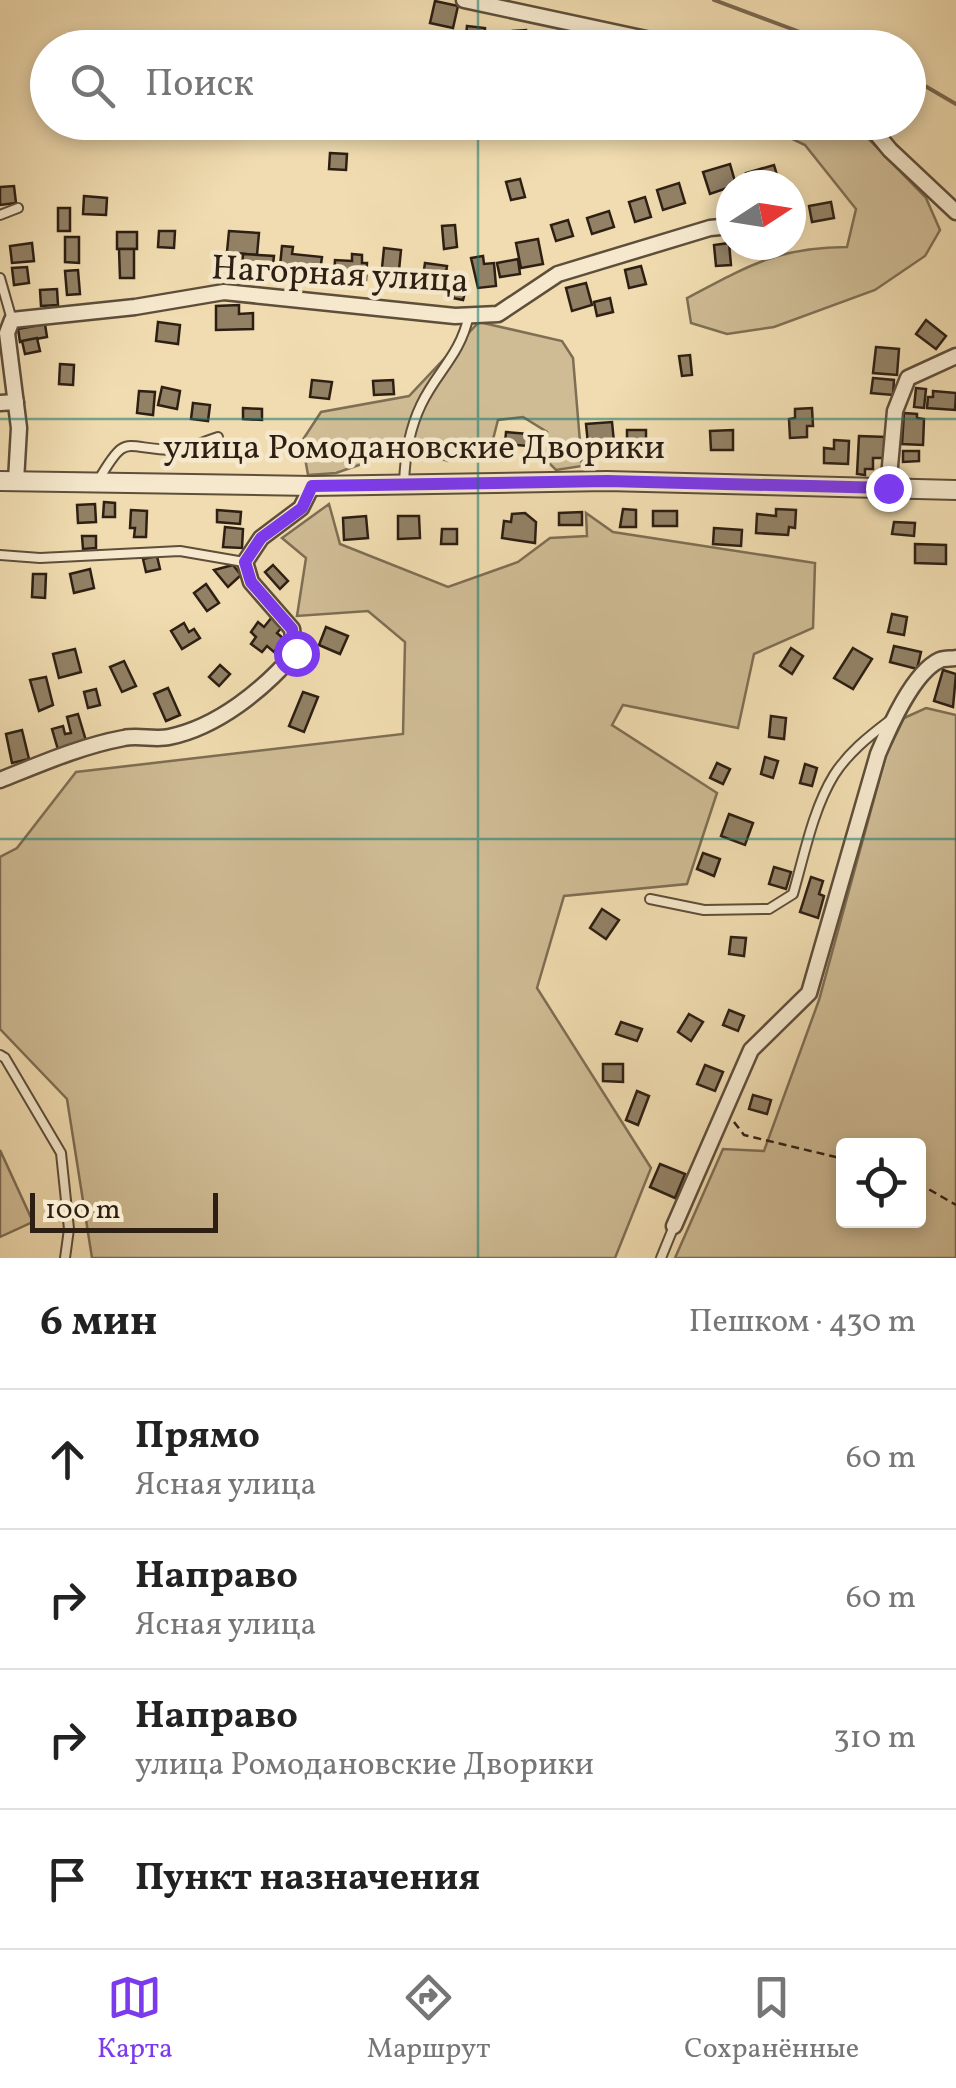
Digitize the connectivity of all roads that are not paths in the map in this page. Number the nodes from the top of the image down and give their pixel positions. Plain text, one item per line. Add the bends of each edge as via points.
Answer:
1 (464, 0) edge
2 (604, 30) edge
3 (882, 140) edge
4 (18, 208) dead end
5 (956, 212) edge
6 (0, 215) edge
7 (716, 227) edge
8 (0, 278) edge
9 (469, 315) junction
10 (12, 320) junction
11 (956, 356) edge
12 (8, 402) edge
13 (218, 437) dead end
14 (8, 481) edge
15 (98, 482) junction
16 (404, 483) junction
17 (312, 486) junction
18 (888, 488) junction
19 (956, 490) edge
20 (0, 555) edge
21 (245, 562) junction
22 (956, 658) edge
23 (892, 718) junction
24 (0, 780) edge
25 (650, 898) dead end
26 (0, 1055) edge
27 (674, 1226) joint
28 (65, 1258) edge
29 (662, 1258) edge

1 - 2 street
3 - 5 street
4 - 6 lane
7 - 9 street, Нагорная улица via 558,274 498,314
8 - 10 lane
9 - 10 street, Нагорная улица via 224,292
9 - 16 lane via 464,340 421,405 405,454
10 - 12 street
11 - 18 street via 908,378 895,412
12 - 14 street via 19,428
13 - 15 lane via 177,451 130,444 116,449
14 - 15 street, улица Ромодановские Дворики
15 - 17 street, улица Ромодановские Дворики
16 - 17 street, улица Ромодановские Дворики
16 - 18 street, улица Ромодановские Дворики
17 - 21 street via 302,508 261,538
18 - 19 street, улица Ромодановские Дворики
20 - 21 lane via 180,551
21 - 24 street via 251,582 292,629 296,653 279,672 242,704 192,728 79,750
22 - 23 street via 940,660
23 - 25 lane via 858,744 832,777 793,894 769,909 704,910
23 - 27 street via 809,994 751,1050
26 - 28 lane via 61,1153 70,1229
27 - 29 lane

